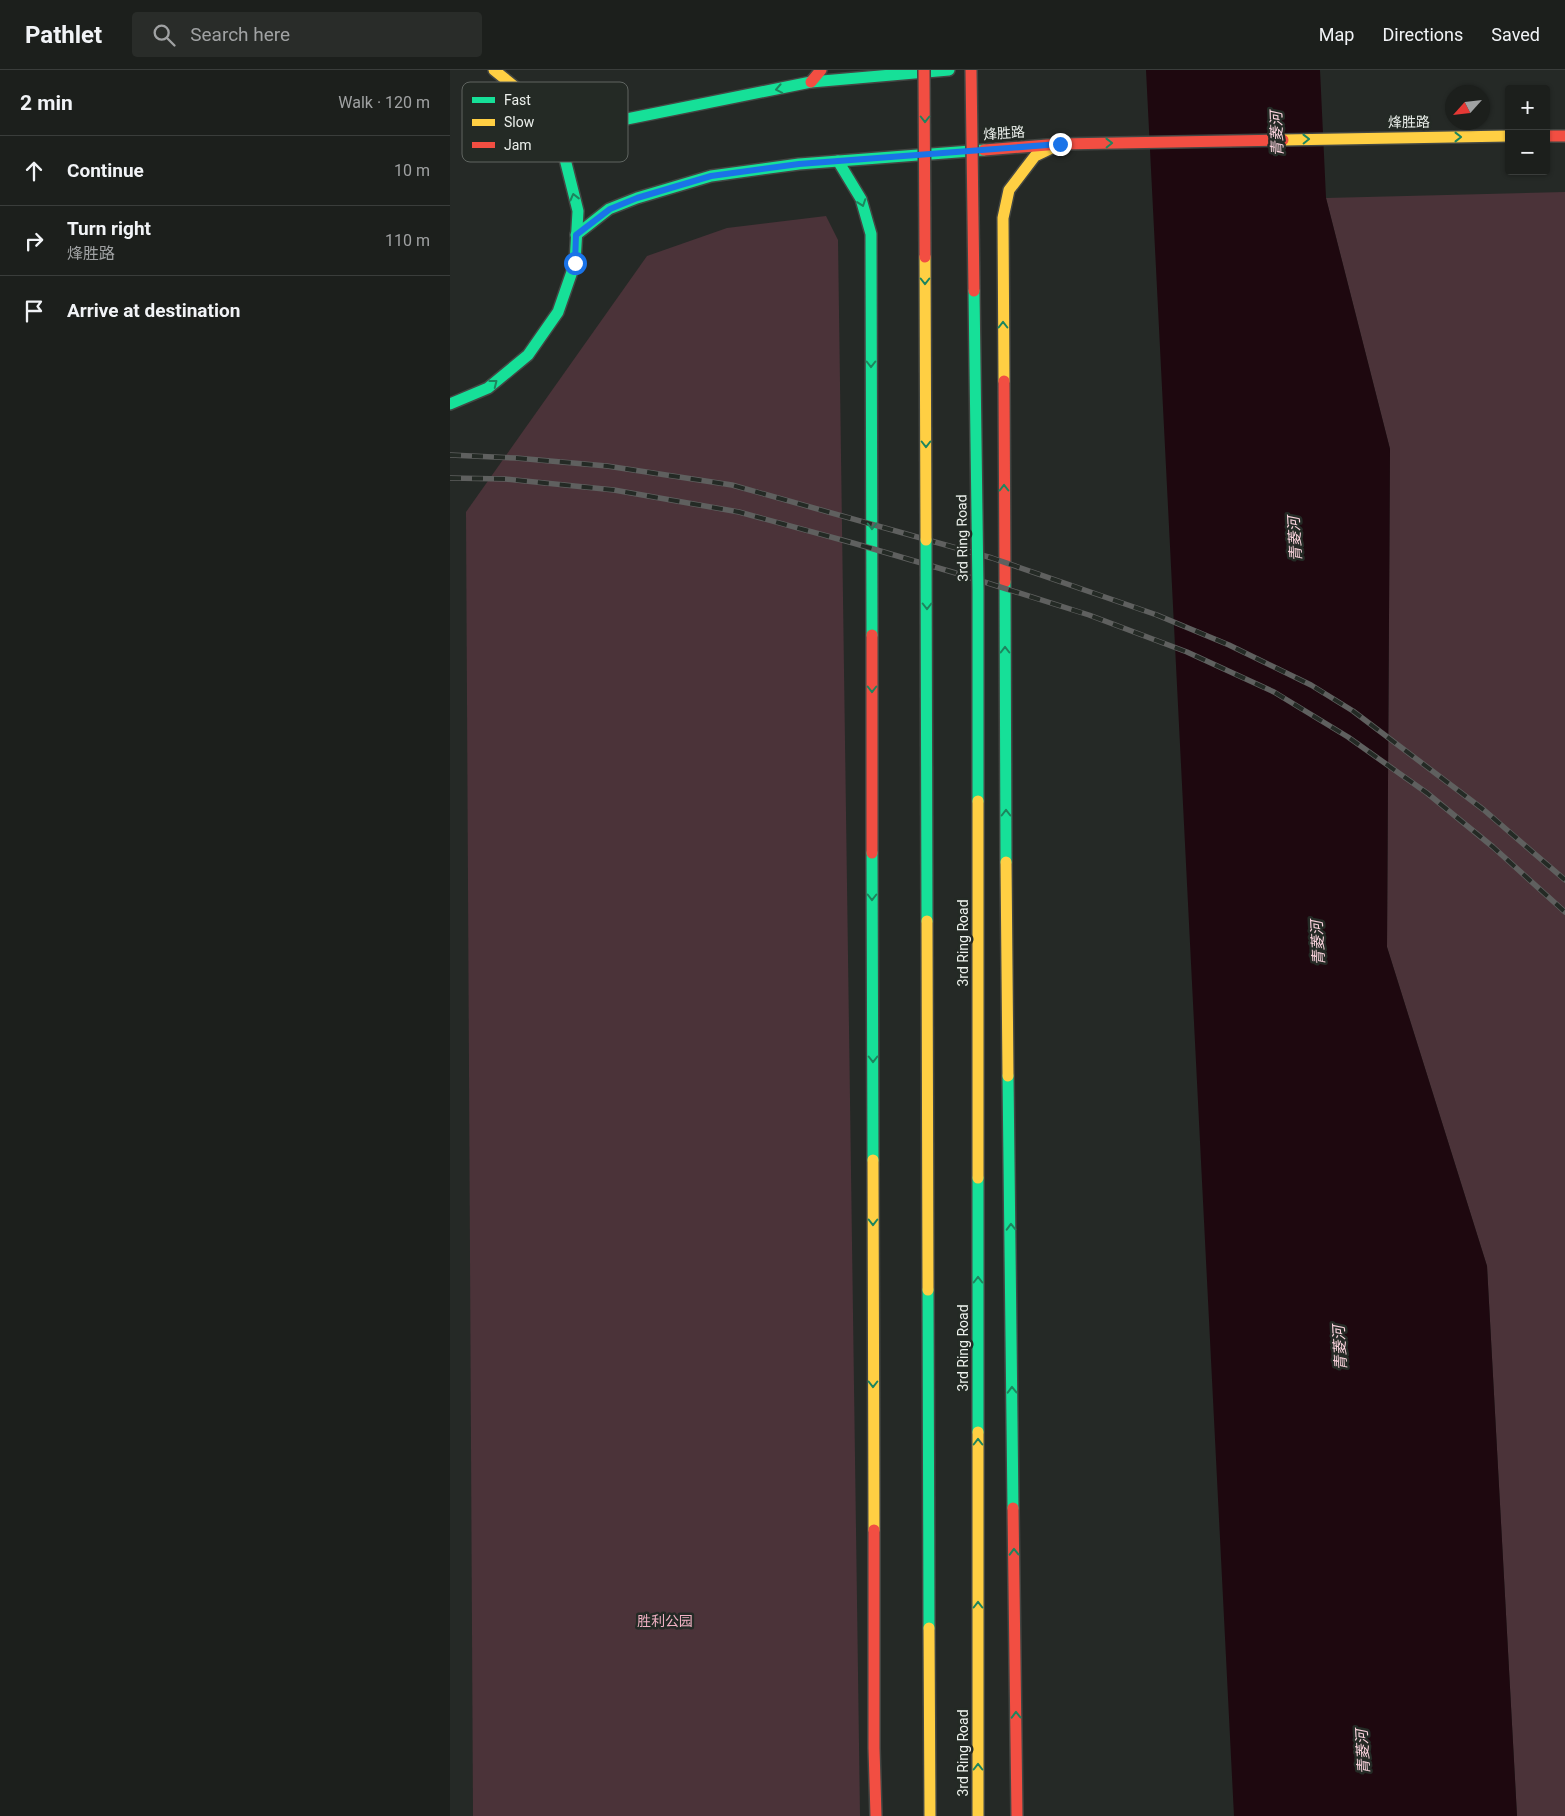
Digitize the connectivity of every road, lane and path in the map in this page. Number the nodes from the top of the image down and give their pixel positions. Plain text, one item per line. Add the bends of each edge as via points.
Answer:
1 (494, 70) edge
2 (821, 70) edge
3 (924, 70) edge
4 (950, 70) edge
5 (971, 70) edge
6 (509, 82) edge
7 (811, 82) junction
8 (628, 119) edge
9 (1505, 136) edge
10 (1550, 136) edge
11 (1565, 136) edge
12 (1060, 144) junction
13 (838, 161) junction
14 (566, 162) edge
15 (576, 235) junction
16 (450, 404) edge
17 (876, 1816) edge
18 (930, 1816) edge
19 (978, 1816) edge
20 (1018, 1816) edge

1 - 6 main road
2 - 7 main road
3 -> 18 main road, bridge
4 - 7 main road
19 -> 5 main road, 3rd Ring Road, bridge via 978,590
7 -> 8 main road
12 -> 9 main road, 烽胜路
10 - 11 main road
12 - 13 main road, 烽胜路
20 -> 12 main road via 1006,861 1003,218 1009,190 1024,169 1035,156
13 - 15 main road, 烽胜路 via 711,176 610,209
13 -> 17 main road via 861,198 871,234
15 -> 14 main road via 578,211
16 -> 15 main road via 488,388 528,355 558,312 575,263

